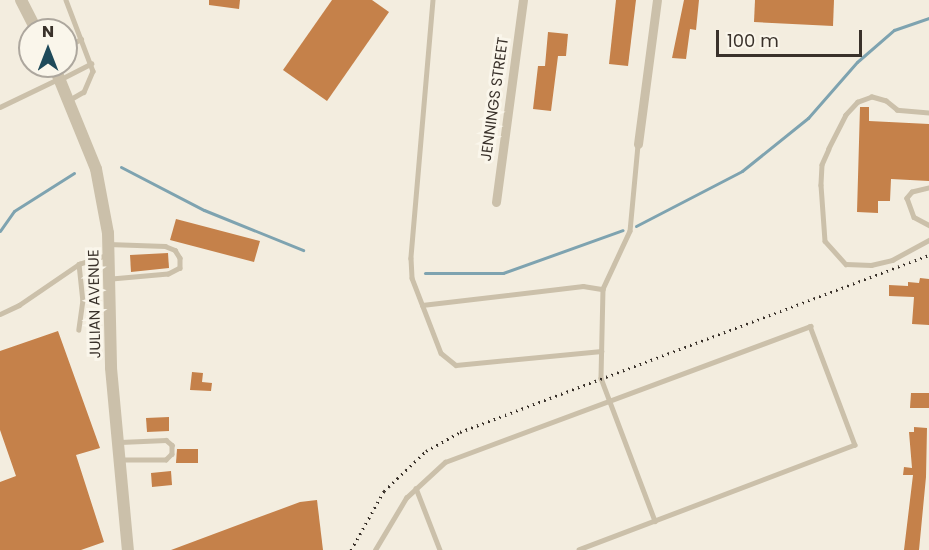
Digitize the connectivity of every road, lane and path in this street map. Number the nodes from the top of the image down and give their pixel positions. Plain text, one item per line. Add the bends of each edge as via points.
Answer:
1 (21, 0) edge
2 (66, 0) edge
3 (433, 0) edge
4 (523, 0) edge
5 (657, 0) edge
6 (30, 18) edge
7 (81, 39) junction
8 (78, 41) edge
9 (91, 64) junction
10 (78, 68) edge
11 (51, 78) edge
12 (60, 78) edge
13 (70, 100) junction
14 (0, 107) edge
15 (929, 112) edge
16 (638, 144) joint
17 (929, 188) edge
18 (496, 202) dead end
19 (929, 225) edge
20 (929, 240) edge
21 (108, 250) junction
22 (79, 264) junction
23 (109, 279) junction
24 (603, 289) junction
25 (422, 305) junction
26 (0, 314) edge
27 (79, 330) dead end
28 (601, 351) junction
29 (608, 401) junction
30 (117, 442) junction
31 (119, 460) junction
32 (416, 488) junction
33 (655, 521) junction
34 (128, 550) edge
35 (375, 550) edge
36 (440, 550) edge
37 (579, 550) edge

1 - 6 street
2 - 7 lane
3 - 25 lane via 411,258 412,278
4 - 18 street, JENNINGS STREET
5 - 16 street
7 - 8 lane
7 - 9 lane
9 - 10 lane
9 - 13 lane via 91,83
11 - 14 lane
12 - 13 street, JULIAN AVENUE
13 - 21 street, JULIAN AVENUE via 99,178
15 - 20 lane via 897,110 886,100 872,97 858,102 846,115 822,165 821,196 825,241 846,264 881,262 909,253
16 - 24 lane via 630,231
17 - 19 lane via 912,192 907,198 914,217
21 - 22 lane
21 - 23 street, JULIAN AVENUE
21 - 23 lane via 175,250 180,268 168,274
22 - 26 lane via 20,306
22 - 27 lane via 83,300
23 - 30 street, JULIAN AVENUE
24 - 25 lane via 584,286
24 - 28 lane
25 - 28 lane via 441,353 456,365
28 - 29 lane via 601,378
29 - 32 lane via 445,462
29 - 33 lane
29 - 33 lane via 810,326 855,445
30 - 31 street, JULIAN AVENUE
30 - 31 lane via 166,440 172,445 172,454 166,460
31 - 34 street, JULIAN AVENUE
32 - 35 lane
32 - 36 lane
33 - 37 lane

